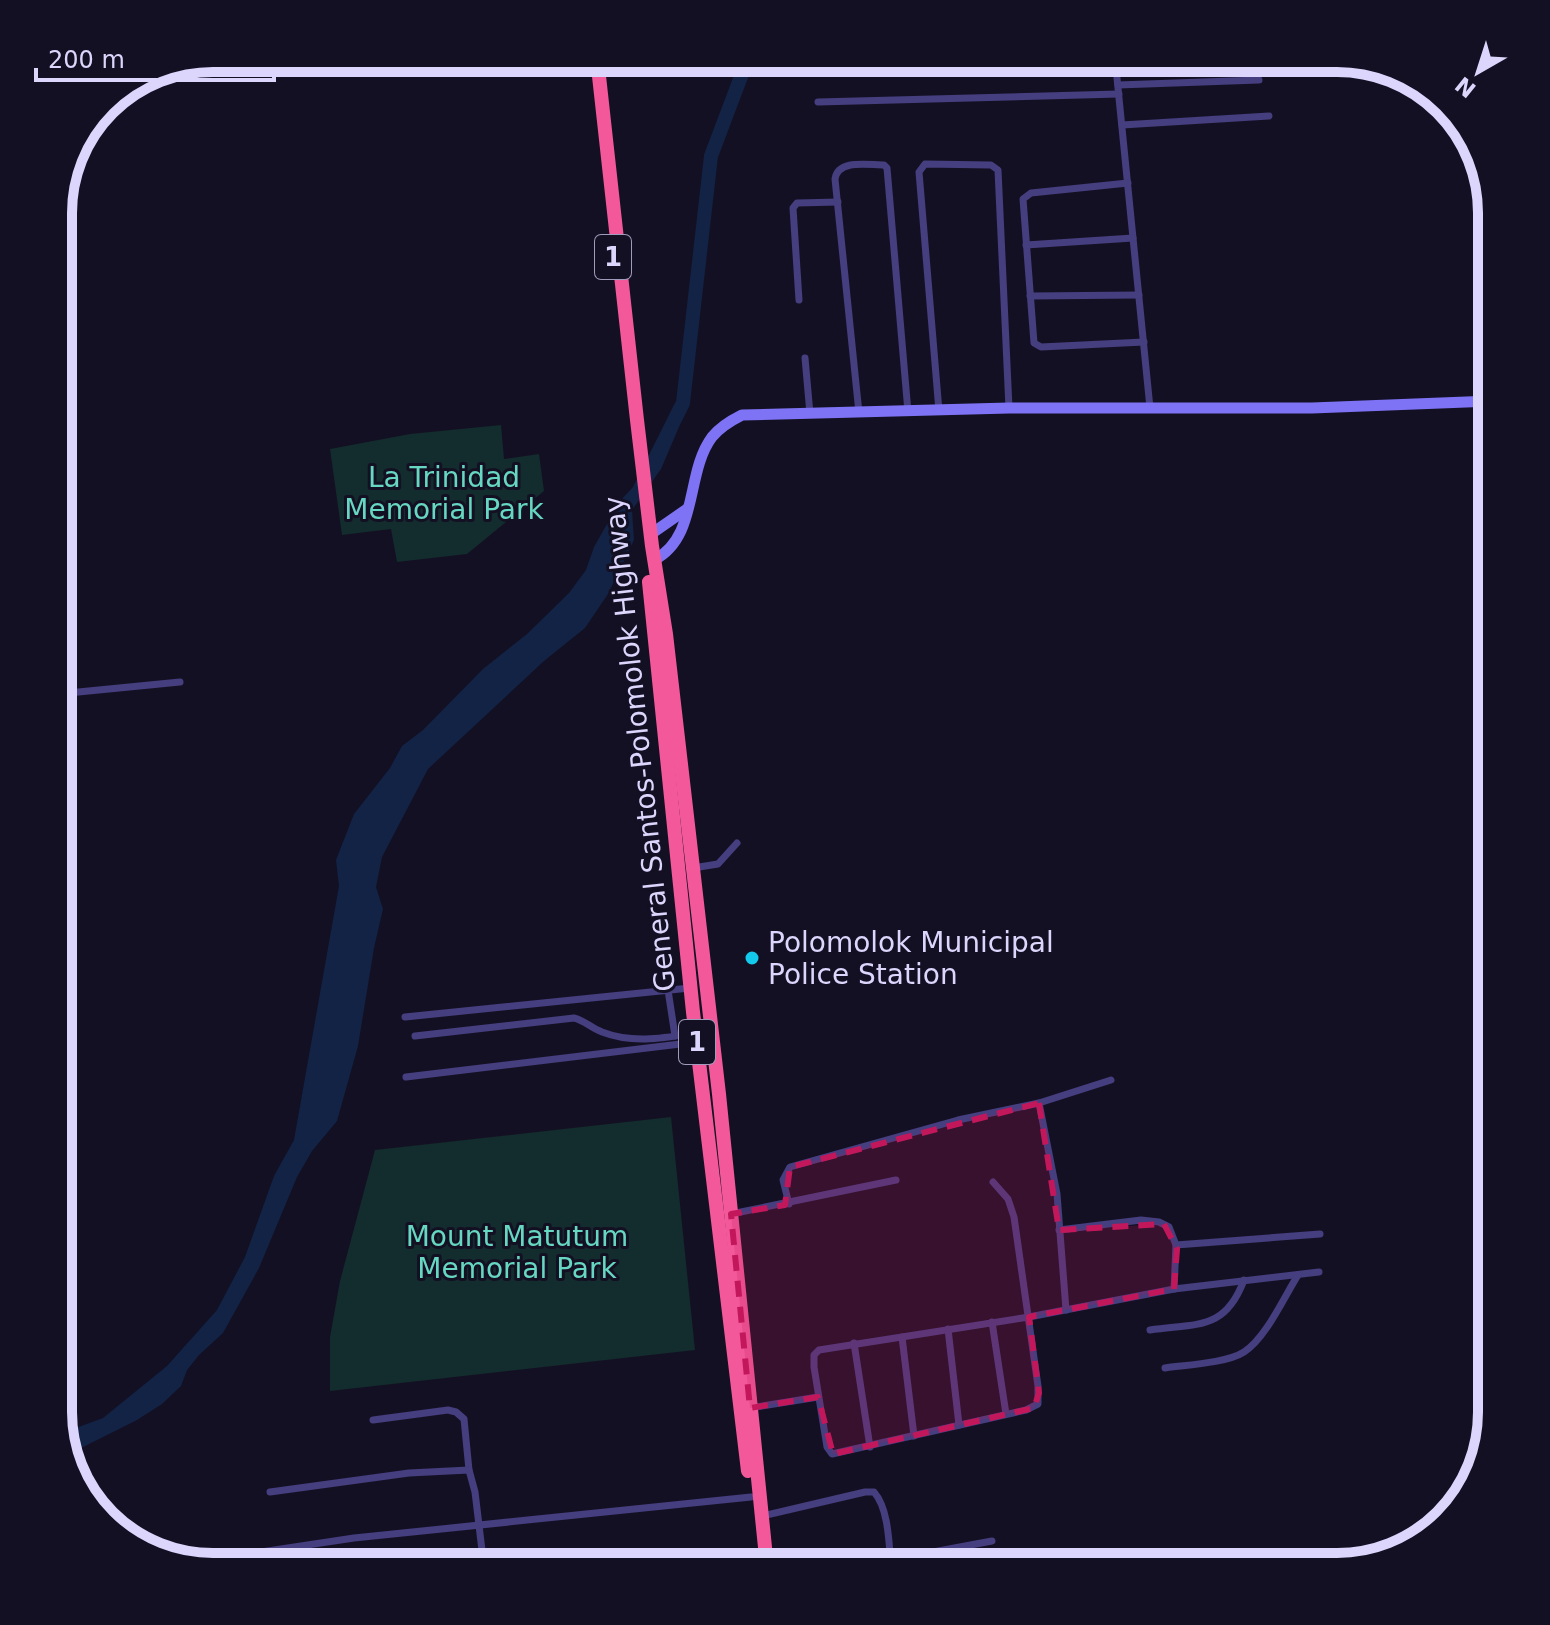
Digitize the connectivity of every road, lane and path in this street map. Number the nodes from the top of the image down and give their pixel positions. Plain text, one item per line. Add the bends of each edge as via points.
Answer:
1 (592, 72) edge
2 (598, 72) edge
3 (1116, 72) edge
4 (1259, 80) dead end
5 (1118, 85) junction
6 (1119, 94) junction
7 (818, 102) dead end
8 (1269, 116) dead end
9 (1122, 125) junction
10 (1128, 183) junction
11 (838, 202) junction
12 (1133, 238) junction
13 (1026, 245) junction
14 (1139, 295) junction
15 (1030, 296) junction
16 (799, 300) dead end
17 (1144, 342) junction
18 (805, 358) dead end
19 (1478, 402) edge
20 (1009, 408) junction
21 (1150, 408) junction
22 (939, 411) junction
23 (908, 412) junction
24 (859, 413) junction
25 (810, 414) junction
26 (638, 451) junction
27 (687, 509) junction
28 (645, 512) junction
29 (651, 534) junction
30 (654, 560) junction
31 (180, 682) dead end
32 (72, 693) edge
33 (737, 843) dead end
34 (692, 868) junction
35 (691, 988) junction
36 (668, 990) junction
37 (405, 1017) dead end
38 (415, 1036) dead end
39 (675, 1036) junction
40 (697, 1038) junction
41 (406, 1077) dead end
42 (1111, 1080) dead end
43 (1039, 1103) junction
44 (896, 1180) dead end
45 (993, 1182) dead end
46 (789, 1204) junction
47 (731, 1214) junction
48 (1059, 1230) junction
49 (1320, 1234) dead end
50 (1176, 1245) junction
51 (1319, 1272) dead end
52 (1298, 1275) junction
53 (1244, 1280) junction
54 (1174, 1289) junction
55 (1066, 1310) junction
56 (1029, 1317) junction
57 (992, 1322) junction
58 (948, 1329) junction
59 (1150, 1330) dead end
60 (902, 1337) junction
61 (854, 1343) junction
62 (1165, 1368) dead end
63 (818, 1397) junction
64 (750, 1408) junction
65 (1006, 1414) junction
66 (373, 1420) dead end
67 (959, 1425) junction
68 (914, 1436) junction
69 (870, 1447) junction
70 (469, 1470) junction
71 (270, 1492) dead end
72 (751, 1497) junction
73 (762, 1516) junction
74 (480, 1525) junction
75 (992, 1541) dead end
76 (255, 1553) edge
77 (483, 1553) edge
78 (759, 1553) edge
79 (761, 1553) edge
80 (889, 1553) edge
81 (936, 1553) edge

1 - 26 highway, General Santos-Polomolok Highway / 1
2 - 26 highway, 1
3 - 5 street
4 - 5 street
5 - 6 street
6 - 7 street
6 - 9 street
8 - 9 street
9 - 10 street
10 - 12 street
10 - 13 street via 1028,194 1022,201
11 - 16 street via 797,203 793,208
11 - 23 street via 835,179 841,167 886,167
11 - 24 street
12 - 13 street
12 - 14 street
13 - 15 street
14 - 15 street
14 - 17 street
15 - 17 street via 1038,346
17 - 21 street
18 - 25 street
19 - 21 street
20 - 21 street
20 - 22 street
20 - 22 street via 998,170 991,165 925,164 919,172
22 - 23 street
23 - 24 street
24 - 25 street
25 - 27 street via 750,414 724,424 700,457
26 - 28 highway, 1
27 - 29 street
27 - 30 street via 676,540
28 - 29 highway, 1
28 - 35 highway, General Santos-Polomolok Highway / 1
29 - 30 highway, 1
30 - 34 highway, 1
31 - 32 street
33 - 34 street via 718,864
34 - 47 highway, 1
35 - 36 street
35 - 40 highway, General Santos-Polomolok Highway / 1
36 - 37 street
36 - 39 street
38 - 39 street via 579,1018 600,1032 630,1040
39 - 40 street
40 - 41 street
40 - 72 highway, General Santos-Polomolok Highway / 1
42 - 43 street
43 - 46 street via 790,1167 783,1180
43 - 48 street via 1053,1165
44 - 46 street
45 - 56 street via 1012,1207
46 - 47 street
47 - 64 highway, 1
48 - 50 street via 1151,1220 1169,1227
48 - 55 street
49 - 50 street
50 - 54 street
51 - 52 street
52 - 53 street
52 - 62 street via 1244,1352
53 - 54 street
53 - 59 street via 1222,1316
54 - 55 street
55 - 56 street
56 - 57 street
56 - 65 street via 1039,1399 1034,1408
57 - 58 street
57 - 65 street
58 - 60 street
58 - 67 street
60 - 61 street
60 - 68 street
61 - 63 street via 814,1355
61 - 69 street
63 - 64 street
63 - 69 street via 830,1453
64 - 73 highway, 1
65 - 67 street
66 - 70 street via 456,1412 464,1419
67 - 68 street
68 - 69 street
70 - 71 street
70 - 74 street
72 - 74 street
72 - 78 highway, General Santos-Polomolok Highway / 1
73 - 79 highway, 1
73 - 80 street via 874,1492 883,1512
74 - 76 street
74 - 77 street
75 - 81 street

